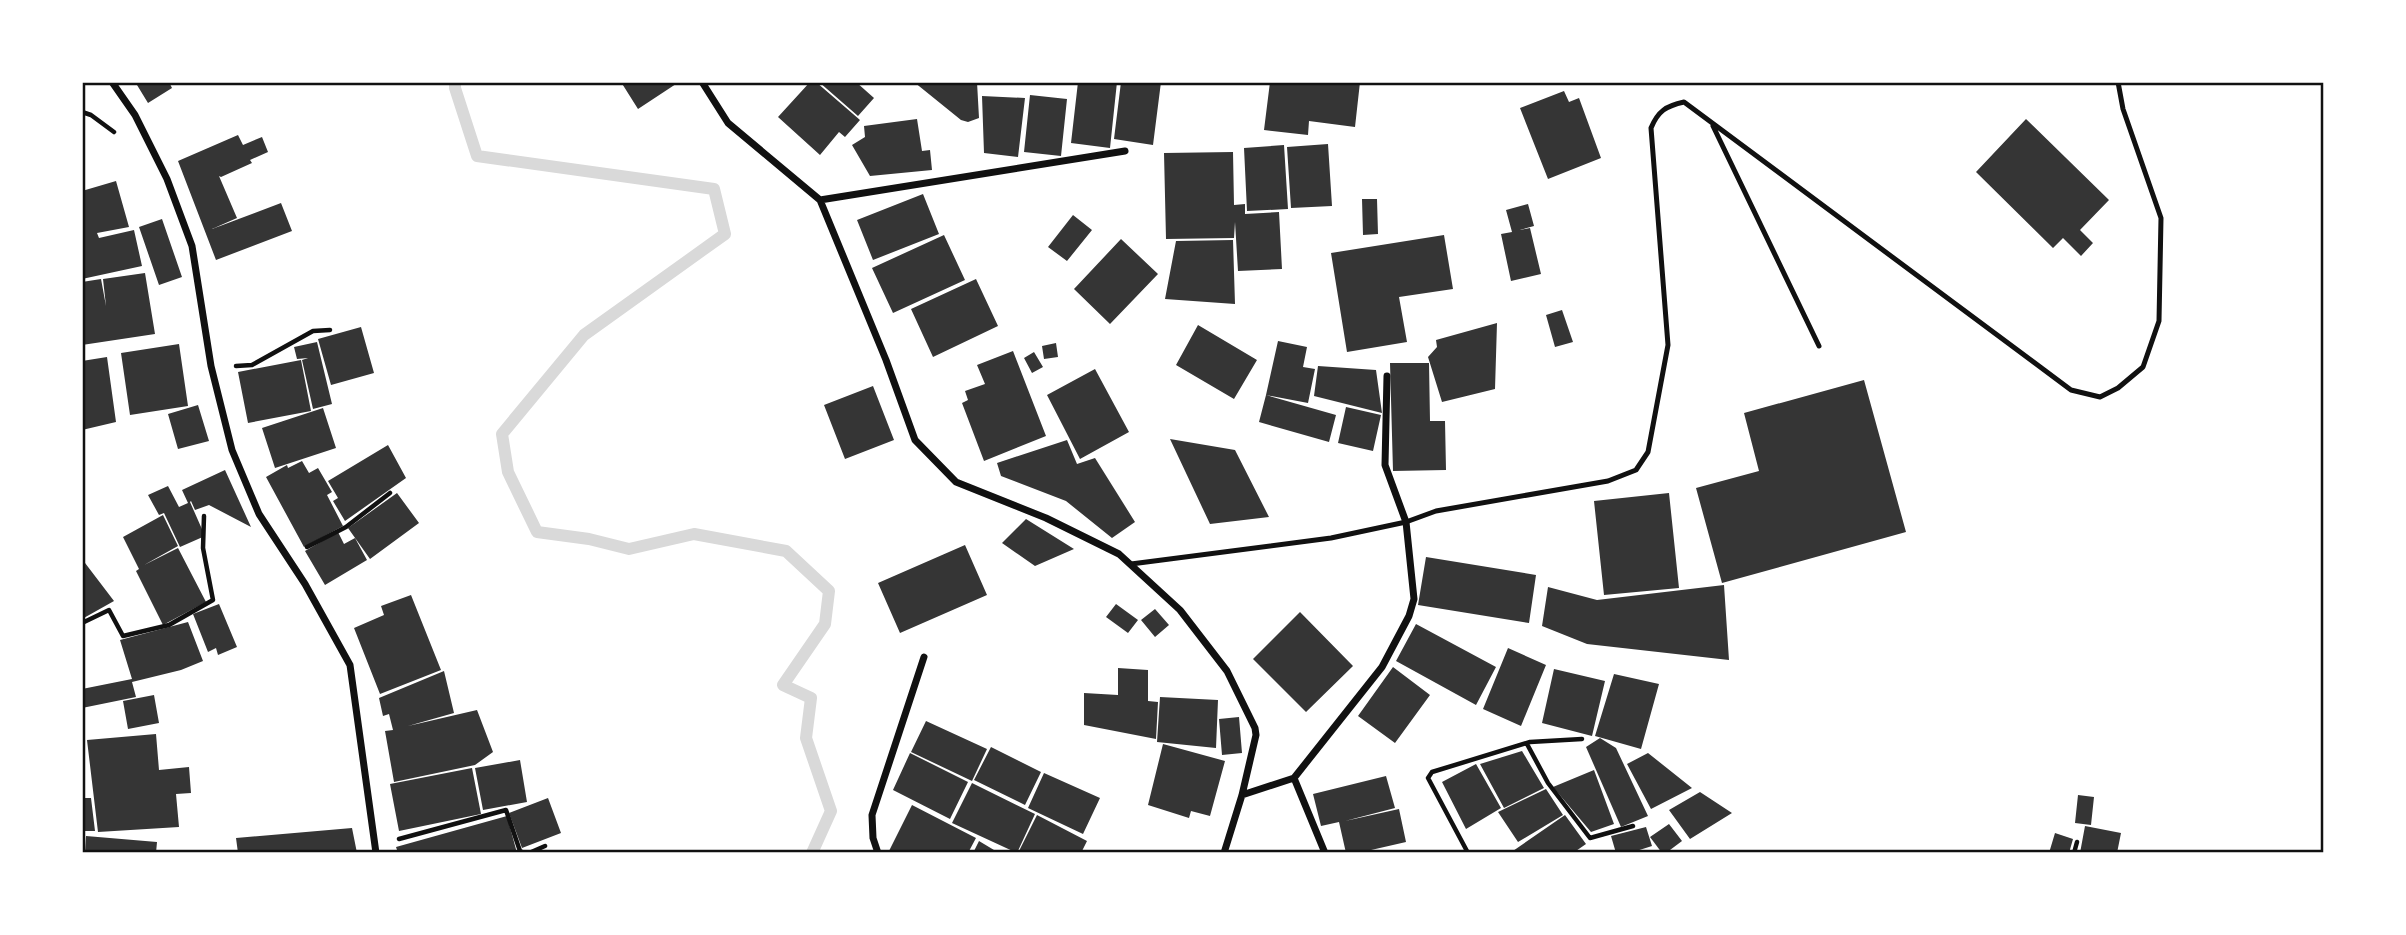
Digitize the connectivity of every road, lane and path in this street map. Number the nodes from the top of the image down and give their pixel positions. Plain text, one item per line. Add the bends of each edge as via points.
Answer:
1 (111, 82) edge
2 (702, 82) edge
3 (2118, 82) edge
4 (1712, 123) junction
5 (1125, 150) dead end
6 (820, 200) junction
7 (330, 330) dead end
8 (1819, 346) dead end
9 (258, 363) dead end
10 (1387, 376) dead end
11 (390, 493) dead end
12 (204, 516) dead end
13 (1406, 522) junction
14 (288, 557) junction
15 (1131, 564) junction
16 (82, 623) edge
17 (924, 657) dead end
18 (1582, 739) dead end
19 (1527, 744) junction
20 (1294, 778) junction
21 (1242, 795) junction
22 (1633, 826) dead end
23 (2077, 842) dead end
24 (545, 846) dead end
25 (375, 849) edge
26 (526, 853) edge
27 (878, 853) edge
28 (1224, 853) edge
29 (1325, 853) edge
30 (1468, 853) edge
31 (2074, 853) edge

1 - 14 street via 135,115 192,246 211,366 232,450 259,514
2 - 6 street via 728,123
3 - 4 lane via 2161,218 2159,321 2143,367 2100,397 2071,390
4 - 8 lane
4 - 13 lane via 1684,102 1656,114 1651,128 1668,345 1648,452 1636,470 1608,481 1436,512
5 - 6 street
6 - 15 street via 915,440 956,482 1046,518
7 - 9 path via 313,331
10 - 13 street via 1385,465
11 - 14 path via 346,527
12 - 16 path via 203,548 213,600 169,625 123,636 109,610
13 - 15 lane via 1331,538
13 - 20 street via 1414,599 1409,616 1382,667
14 - 25 street via 351,665
15 - 21 street via 1180,610 1227,671 1255,728
17 - 27 street via 872,815
18 - 19 path
19 - 22 path via 1548,783 1590,838
19 - 30 path via 1429,775
20 - 21 street
20 - 29 street
21 - 28 street
23 - 31 path
24 - 26 path
25 - 26 path via 506,810 520,851

